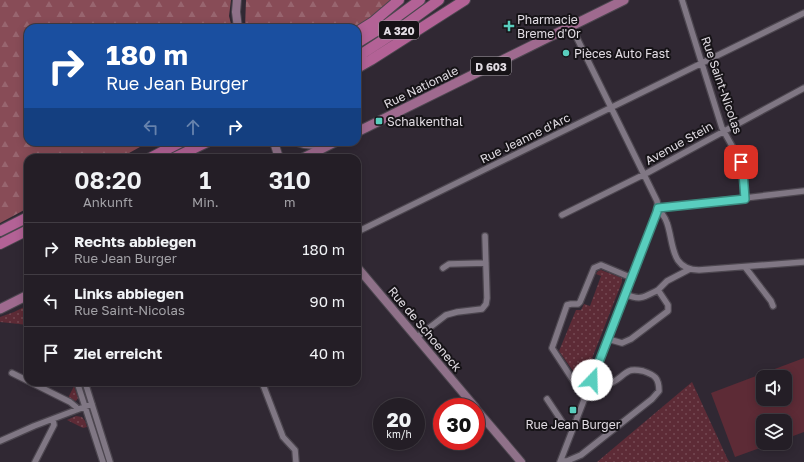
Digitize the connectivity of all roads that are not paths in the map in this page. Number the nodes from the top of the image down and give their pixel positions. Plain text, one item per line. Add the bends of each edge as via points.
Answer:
1 (238, 0) edge
2 (399, 0) edge
3 (420, 0) edge
4 (440, 0) edge
5 (465, 0) edge
6 (624, 0) edge
7 (682, 0) edge
8 (804, 13) edge
9 (238, 24) edge
10 (571, 26) junction
11 (361, 29) edge
12 (361, 41) edge
13 (361, 55) edge
14 (702, 63) junction
15 (361, 66) edge
16 (804, 88) edge
17 (611, 107) junction
18 (361, 130) edge
19 (724, 131) junction
20 (173, 146) edge
21 (199, 146) edge
22 (326, 146) edge
23 (158, 154) edge
24 (182, 154) edge
25 (311, 154) edge
26 (645, 175) junction
27 (804, 191) edge
28 (745, 199) junction
29 (658, 208) junction
30 (562, 215) dead end
31 (24, 219) edge
32 (361, 230) edge
33 (0, 231) edge
34 (24, 232) edge
35 (485, 236) dead end
36 (0, 244) edge
37 (804, 262) edge
38 (486, 263) junction
39 (746, 267) junction
40 (444, 268) dead end
41 (690, 269) junction
42 (361, 272) edge
43 (632, 278) junction
44 (658, 290) junction
45 (625, 294) junction
46 (24, 297) edge
47 (773, 306) dead end
48 (0, 309) edge
49 (416, 338) junction
50 (608, 339) junction
51 (12, 373) dead end
52 (24, 379) edge
53 (592, 380) junction
54 (37, 386) edge
55 (78, 386) edge
56 (86, 386) edge
57 (264, 386) edge
58 (87, 389) junction
59 (80, 391) junction
60 (586, 396) junction
61 (467, 398) edge
62 (547, 399) dead end
63 (92, 404) junction
64 (85, 407) junction
65 (76, 410) junction
66 (53, 419) junction
67 (485, 420) edge
68 (573, 429) junction
69 (102, 436) junction
70 (95, 439) junction
71 (0, 441) edge
72 (560, 461) edge
73 (35, 462) edge
74 (103, 462) edge
75 (110, 462) edge
76 (296, 462) edge
77 (521, 462) edge

1 - 9 main road
2 - 11 highway
3 - 12 highway, A 320 via 386,26
4 - 13 highway, A 320 via 392,36
5 - 15 highway
6 - 10 main road, Rue Nationale / D 603
7 - 14 street, Rue Saint-Nicolas
8 - 14 street, Rue Jeanne d'Arc
10 - 17 street
10 - 18 main road, Rue Nationale / D 603
14 - 17 street, Rue Jeanne d'Arc
14 - 19 street, Rue Saint-Nicolas
16 - 19 street, Avenue Stein
17 - 26 street
17 - 32 street, Rue Jeanne d'Arc
19 - 26 street, Avenue Stein
19 - 28 street, Rue Saint-Nicolas via 741,162
20 - 23 highway
21 - 24 highway
22 - 25 main road
26 - 29 street
26 - 30 street, Avenue Stein
27 - 28 street
28 - 29 street
29 - 41 street via 667,222 678,260
29 - 43 street
31 - 33 highway
34 - 36 highway
35 - 38 street
37 - 39 street
38 - 40 street via 448,264
38 - 49 street via 487,302 484,308 446,315
39 - 41 street
39 - 47 street
41 - 44 street via 667,281
42 - 49 main road, Rue de Schoeneck
43 - 45 street
43 - 60 street via 601,265 594,268 580,302 567,305 552,348 582,394
44 - 45 street via 640,298
44 - 50 street via 668,305 668,311 631,339 622,342
45 - 50 street
46 - 48 main road
49 - 61 main road, Rue de Schoeneck
50 - 53 street
51 - 52 street
53 - 60 street
53 - 72 street via 608,384 630,370 638,369 653,375 659,384 659,391 581,455 567,462
54 - 65 street via 70,402
55 - 59 street
56 - 58 street
57 - 76 street via 284,437 296,450
58 - 59 street
58 - 63 street
59 - 64 street
60 - 68 street
62 - 68 street via 565,426
63 - 64 street
63 - 69 street
64 - 65 street
64 - 70 street
65 - 66 street
66 - 71 street
66 - 73 street via 54,425
67 - 77 main road, Rue de Schoeneck
68 - 72 street
69 - 70 street
69 - 75 street
70 - 74 street

